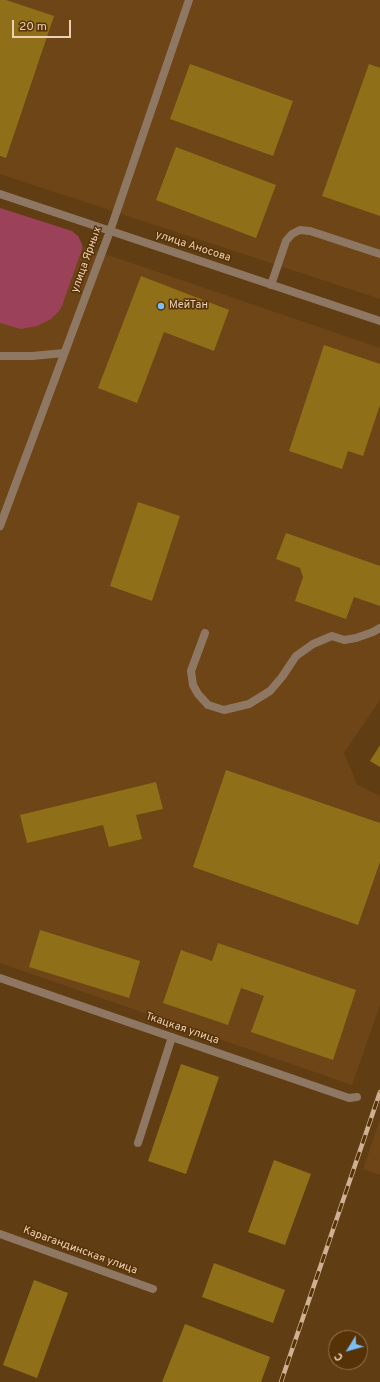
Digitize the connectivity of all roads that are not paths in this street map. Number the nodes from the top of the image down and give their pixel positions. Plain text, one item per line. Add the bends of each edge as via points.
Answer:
1 (189, 0) edge
2 (0, 194) edge
3 (110, 231) junction
4 (380, 254) edge
5 (271, 285) junction
6 (380, 321) edge
7 (64, 353) junction
8 (0, 356) edge
9 (0, 526) edge
10 (380, 628) edge
11 (205, 633) dead end
12 (0, 978) edge
13 (172, 1037) junction
14 (357, 1097) dead end
15 (138, 1143) dead end
16 (0, 1234) edge
17 (152, 1289) dead end

1 - 3 street, улица Ярных
2 - 3 street, улица Аносова
3 - 5 street, улица Аносова
3 - 7 street, улица Ярных
4 - 5 street via 310,230 300,230 286,241
5 - 6 street, улица Аносова
7 - 8 street
7 - 9 street, улица Ярных
10 - 11 street via 356,638 344,640 332,636 313,644 296,656 270,691 249,704 224,710 208,705 193,685 191,671
12 - 13 street, Ткацкая улица
13 - 14 street, Ткацкая улица via 349,1098
13 - 15 street
16 - 17 street, Карагандинская улица

